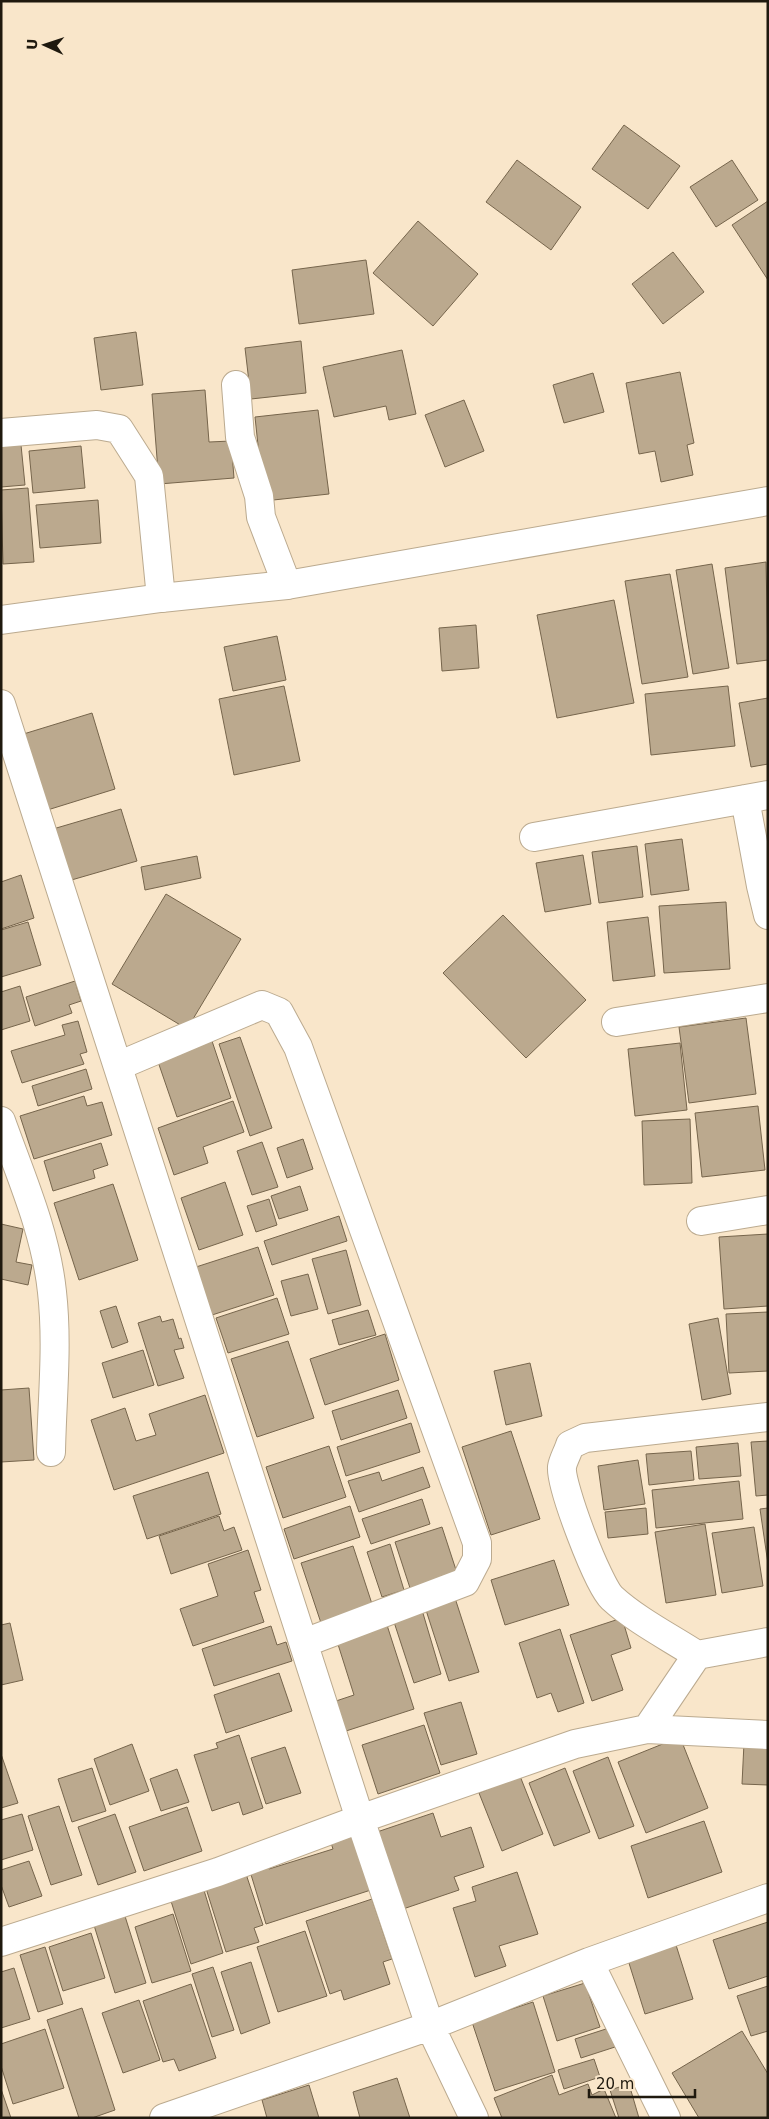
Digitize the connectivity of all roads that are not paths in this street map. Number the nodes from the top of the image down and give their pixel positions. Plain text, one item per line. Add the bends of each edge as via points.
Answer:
1 (236, 386) dead end
2 (1, 433) edge
3 (768, 501) edge
4 (287, 585) junction
5 (161, 598) junction
6 (1, 620) edge
7 (1, 704) edge
8 (756, 797) edge
9 (534, 838) dead end
10 (768, 915) edge
11 (768, 998) edge
12 (616, 1022) dead end
13 (118, 1066) junction
14 (1, 1121) edge
15 (768, 1210) edge
16 (701, 1221) dead end
17 (768, 1417) edge
18 (51, 1452) dead end
19 (768, 1642) edge
20 (304, 1643) junction
21 (697, 1655) junction
22 (647, 1729) junction
23 (768, 1735) edge
24 (360, 1819) junction
25 (768, 1898) edge
26 (1, 1942) edge
27 (589, 1962) junction
28 (430, 2026) junction
29 (164, 2118) edge
30 (474, 2118) edge
31 (666, 2118) edge

1 - 4 street via 240,437 259,496 261,516
2 - 5 street via 98,425 119,429 149,476
3 - 4 street
4 - 5 street
5 - 6 street
7 - 13 street
8 - 9 street
8 - 10 street via 760,886
11 - 12 street
13 - 20 street
13 - 20 street via 256,1007 262,1005 279,1012 298,1046 476,1543 477,1559 465,1582
14 - 18 street via 40,1233 52,1292
15 - 16 street
17 - 21 street via 585,1438 570,1445 562,1466 564,1485 598,1578 610,1596
19 - 21 street
20 - 24 street
21 - 22 street
22 - 23 street
22 - 24 street via 575,1744
24 - 26 street via 218,1872
24 - 28 street
25 - 27 street
27 - 28 street
27 - 31 street
28 - 29 street
28 - 30 street

